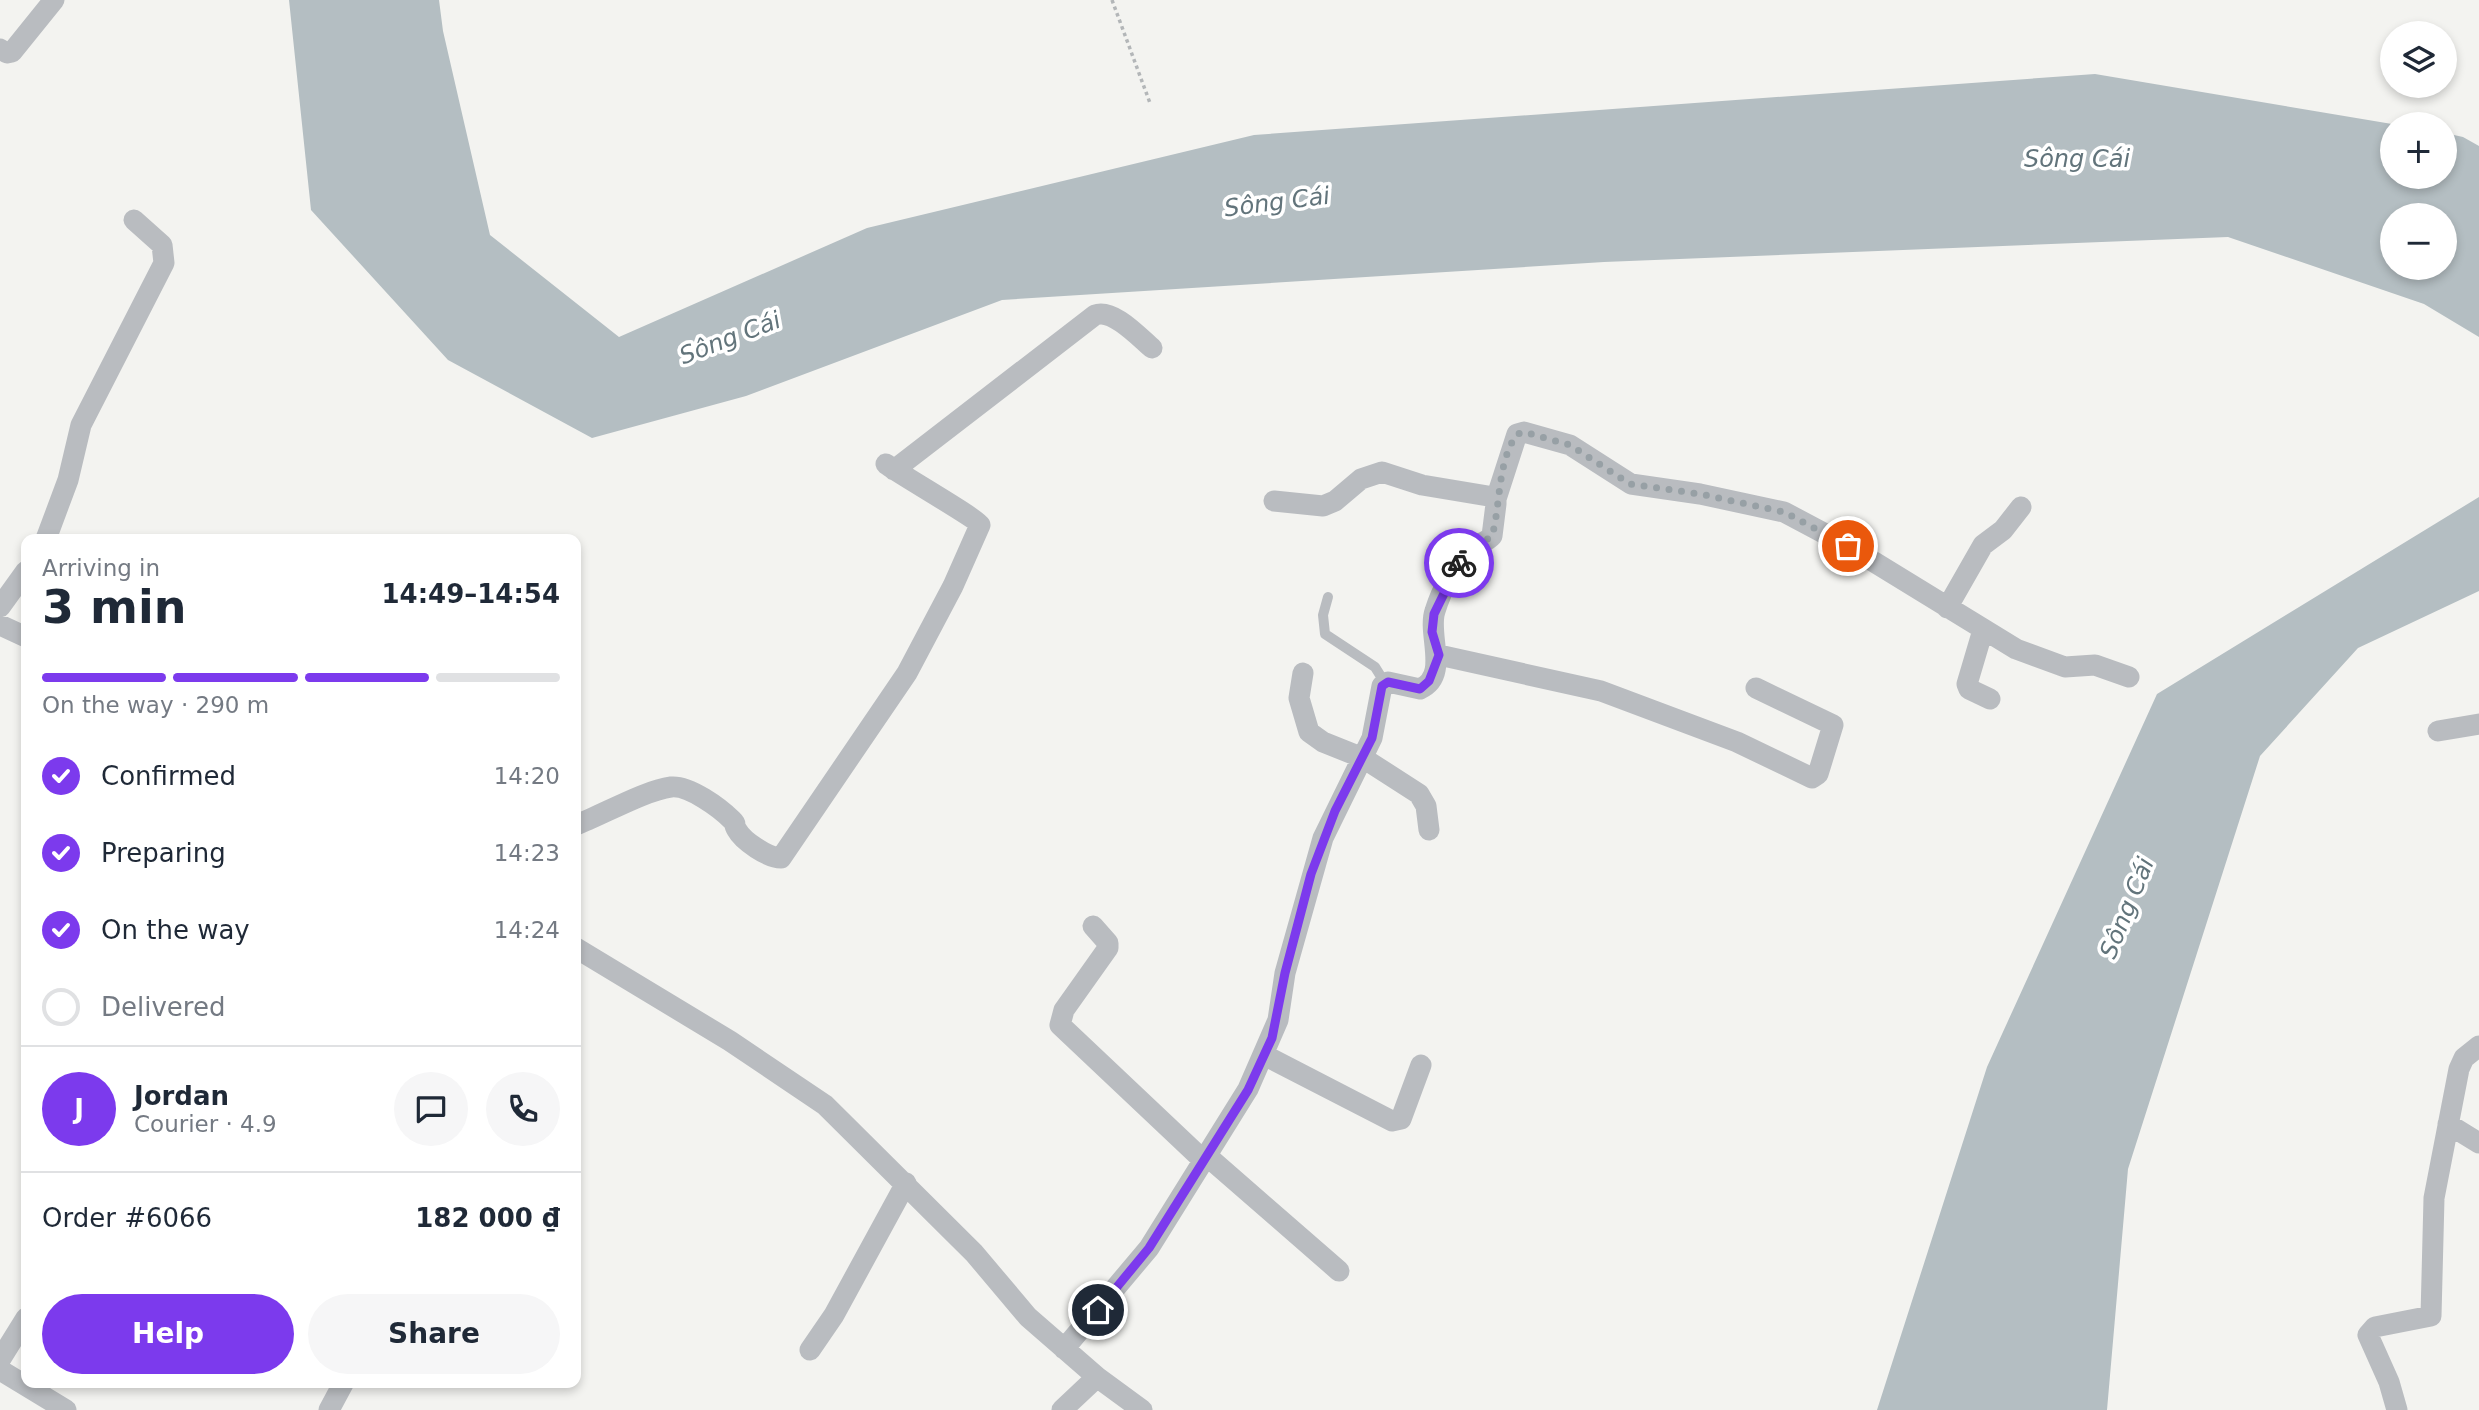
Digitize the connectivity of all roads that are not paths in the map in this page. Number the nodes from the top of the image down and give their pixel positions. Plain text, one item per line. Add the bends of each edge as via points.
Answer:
1 (54, 0) edge
2 (0, 49) edge
3 (134, 220) dead end
4 (1152, 348) dead end
5 (1496, 499) junction
6 (1274, 501) dead end
7 (2021, 507) dead end
8 (48, 534) edge
9 (21, 577) edge
10 (1328, 597) dead end
11 (0, 607) edge
12 (1947, 608) junction
13 (0, 625) edge
14 (1983, 630) junction
15 (21, 635) edge
16 (1439, 655) junction
17 (1303, 673) dead end
18 (2129, 677) dead end
19 (1385, 683) junction
20 (1756, 688) dead end
21 (1990, 699) dead end
22 (2479, 724) edge
23 (2438, 730) dead end
24 (1363, 758) junction
25 (581, 823) edge
26 (1429, 830) dead end
27 (1093, 926) dead end
28 (581, 951) edge
29 (2479, 1046) edge
30 (1264, 1055) junction
31 (1421, 1065) dead end
32 (2448, 1124) junction
33 (2479, 1143) edge
34 (1205, 1158) junction
35 (906, 1184) junction
36 (1339, 1271) dead end
37 (21, 1326) edge
38 (1064, 1349) junction
39 (810, 1350) dead end
40 (0, 1360) edge
41 (0, 1370) edge
42 (1097, 1377) junction
43 (21, 1383) edge
44 (30, 1388) edge
45 (341, 1388) edge
46 (2392, 1406) edge
47 (66, 1410) edge
48 (329, 1410) edge
49 (1062, 1410) edge
50 (1142, 1410) edge

1 - 2 street via 12,52
3 - 8 street via 162,245 164,263 81,425 68,480
4 - 25 street via 1117,320 1095,315 890,467 981,525 907,673 781,858 756,847 727,816 678,787 659,790
5 - 6 street via 1382,472 1361,479 1323,506
5 - 12 street via 1514,438 1524,432 1570,445 1630,484 1784,512
5 - 16 street via 1492,536 1469,551 1438,600 1432,632
7 - 12 street via 2003,530 1983,545
9 - 11 street
10 - 19 lane via 1323,615 1325,634 1375,667
12 - 14 street
13 - 15 street
14 - 18 street via 2043,661 2065,667 2095,665
14 - 21 street via 1967,684
16 - 19 street via 1425,687
16 - 20 street via 1601,691 1737,742 1812,778 1818,774 1833,725
17 - 24 street via 1299,698 1310,732
19 - 24 street
22 - 23 street
24 - 26 street via 1419,794 1426,806
24 - 30 street via 1323,838 1285,973 1278,1020
27 - 34 street via 1108,948 1064,1010 1060,1025
28 - 35 street via 807,1091
29 - 32 street via 2459,1069
30 - 31 street via 1392,1121 1401,1119
30 - 34 street via 1248,1090
32 - 33 street
32 - 46 street via 2434,1198 2431,1316 2375,1327 2368,1335
34 - 36 street
34 - 38 street via 1149,1248
35 - 38 street via 1028,1317
35 - 39 street
37 - 40 street
38 - 42 street
41 - 43 street
42 - 49 street
42 - 50 street
44 - 47 street
45 - 48 street

